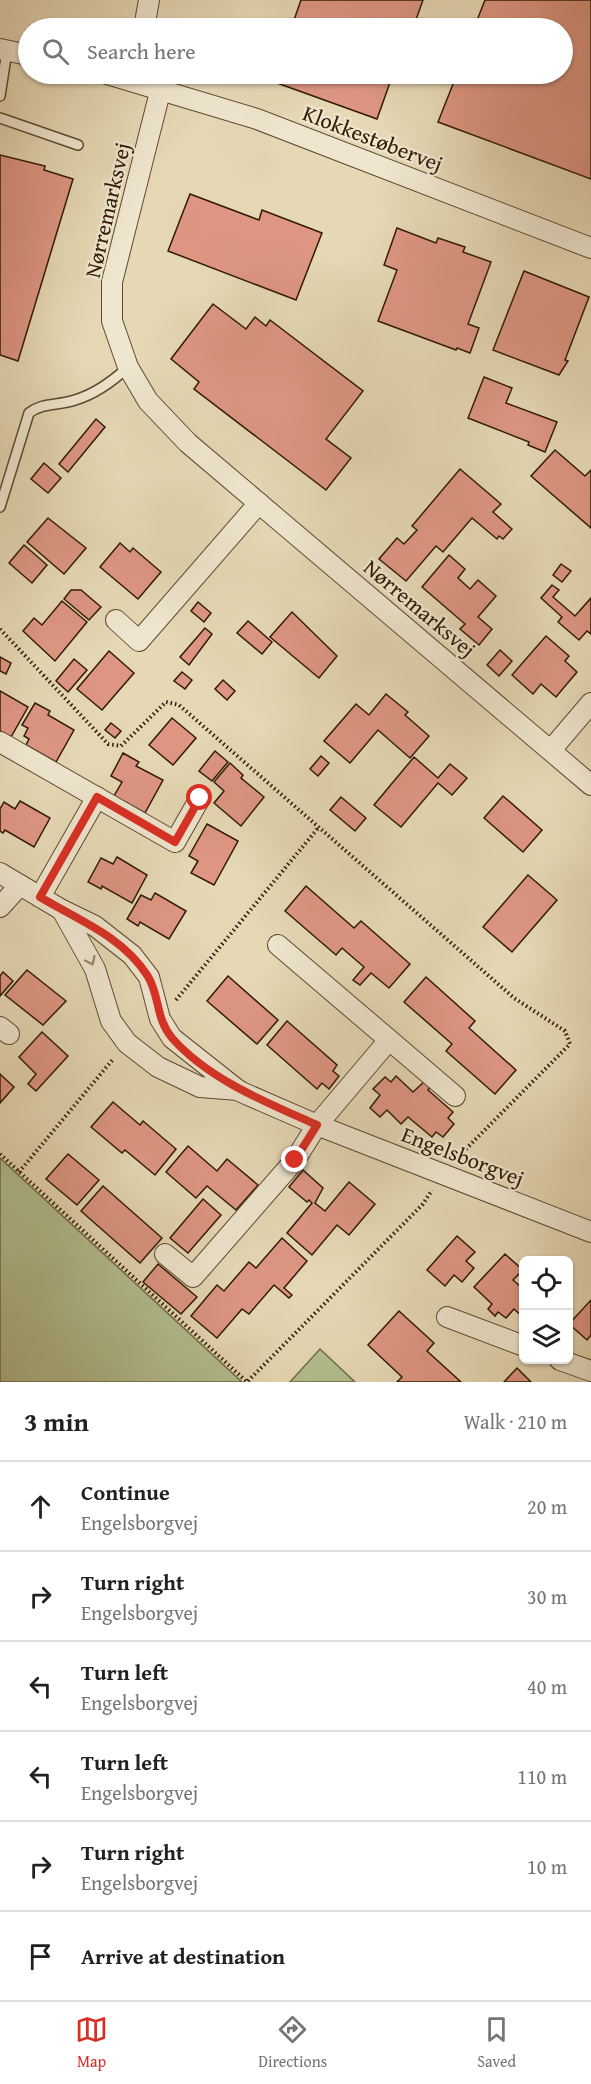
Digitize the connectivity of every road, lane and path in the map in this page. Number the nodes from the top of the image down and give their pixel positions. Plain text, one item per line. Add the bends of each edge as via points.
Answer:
1 (149, 0) edge
2 (146, 18) edge
3 (4, 50) edge
4 (152, 84) edge
5 (161, 88) junction
6 (0, 96) edge
7 (0, 118) edge
8 (78, 145) dead end
9 (591, 248) edge
10 (128, 367) junction
11 (259, 503) junction
12 (0, 507) edge
13 (116, 620) dead end
14 (0, 629) edge
15 (591, 703) edge
16 (0, 742) edge
17 (551, 750) junction
18 (591, 785) edge
19 (97, 797) junction
20 (200, 798) dead end
21 (0, 873) edge
22 (20, 885) junction
23 (40, 897) junction
24 (0, 908) edge
25 (62, 910) junction
26 (278, 945) dead end
27 (389, 1040) junction
28 (238, 1090) junction
29 (455, 1096) dead end
30 (317, 1125) junction
31 (442, 1174) junction
32 (591, 1232) edge
33 (165, 1254) dead end
34 (447, 1317) dead end
35 (519, 1344) edge
36 (573, 1364) edge
37 (591, 1371) edge

1 - 2 street
3 - 6 lane
4 - 5 street, Klokkestøbervej
5 - 9 street, Klokkestøbervej via 257,119
5 - 10 street, Nørremarksvej via 112,282 112,321
7 - 8 lane
10 - 11 street, Nørremarksvej via 156,410 188,443
10 - 12 lane via 111,382 74,400 39,405 29,413
11 - 13 street via 140,640
11 - 17 street, Nørremarksvej
14 - 31 path via 108,744 121,746 166,702 179,705 514,998 565,1031 570,1044
15 - 17 street
16 - 19 street
17 - 18 street, Nørremarksvej
19 - 20 street via 175,842
19 - 23 street
21 - 22 street, Engelsborgvej
22 - 23 street, Engelsborgvej
22 - 24 street
23 - 25 street, Engelsborgvej
25 - 28 street, Engelsborgvej via 95,926 132,955 149,977 160,1019 172,1038
25 -> 28 street, Engelsborgvej via 95,969 111,1021 127,1043 158,1067 200,1087
26 - 27 street
27 - 29 street
27 - 30 street
28 - 30 street, Engelsborgvej
30 - 31 street, Engelsborgvej
30 - 33 street via 295,1160 193,1277
31 - 32 street, Engelsborgvej
34 - 35 street
36 - 37 street

